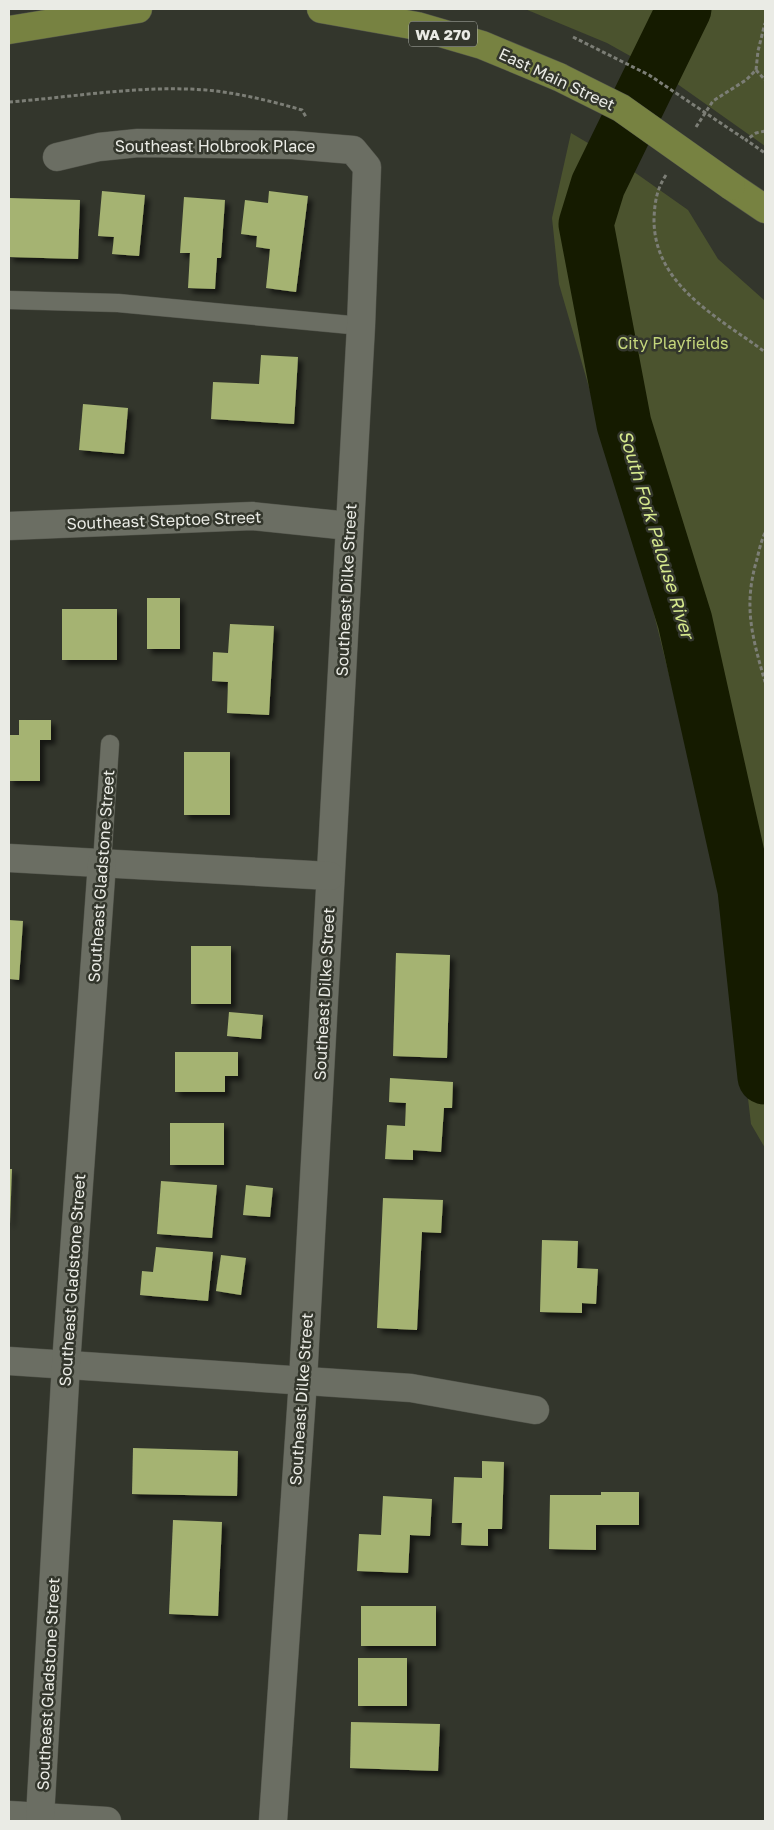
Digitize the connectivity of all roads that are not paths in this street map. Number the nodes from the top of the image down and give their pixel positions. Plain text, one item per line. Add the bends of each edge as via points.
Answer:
1 (138, 9) edge
2 (321, 9) edge
3 (26, 22) edge
4 (57, 157) dead end
5 (367, 167) joint
6 (765, 209) edge
7 (9, 300) edge
8 (361, 326) junction
9 (9, 526) edge
10 (349, 526) junction
11 (110, 744) dead end
12 (9, 858) edge
13 (102, 863) junction
14 (330, 876) junction
15 (9, 1361) edge
16 (66, 1364) junction
17 (303, 1380) junction
18 (535, 1410) dead end
19 (9, 1814) edge
20 (40, 1817) junction
21 (107, 1821) edge
22 (273, 1821) edge

1 - 3 main road
2 - 6 main road, East Main Street / WA 270, bridge via 436,31 482,45 560,77 620,108
4 - 5 street, Southeast Holbrook Place via 99,147 138,143 293,145 353,150
5 - 8 street, Southeast Dilke Street
7 - 8 lane via 118,303
8 - 10 street, Southeast Dilke Street
9 - 10 street, Southeast Steptoe Street via 252,516
10 - 14 street, Southeast Dilke Street
11 - 13 lane, Southeast Gladstone Street
12 - 13 street
13 - 14 street
13 - 16 street, Southeast Gladstone Street
14 - 17 street, Southeast Dilke Street
15 - 16 street
16 - 17 street
16 - 20 street, Southeast Gladstone Street
17 - 18 street via 411,1388
17 - 22 street, Southeast Dilke Street
19 - 20 street
20 - 21 street

